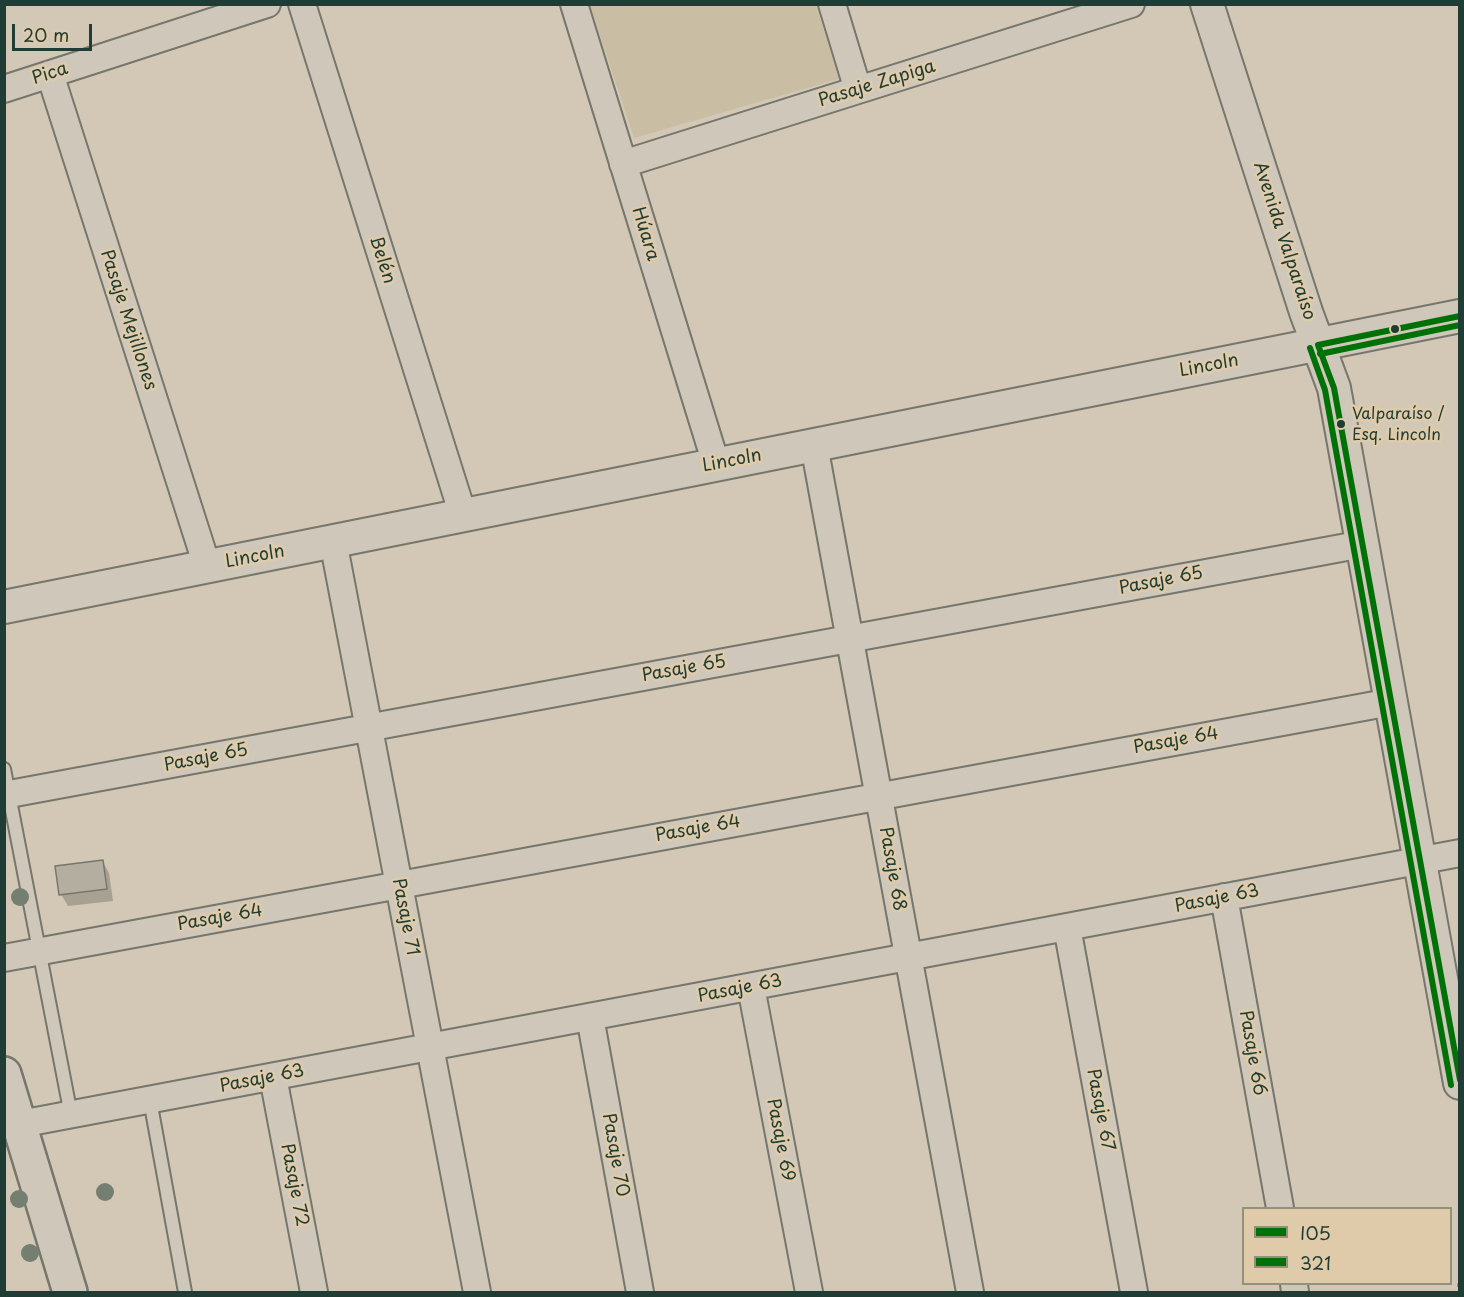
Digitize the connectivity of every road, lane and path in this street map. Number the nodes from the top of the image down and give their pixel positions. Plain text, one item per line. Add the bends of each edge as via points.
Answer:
1 (267, 4) edge
2 (302, 4) edge
3 (574, 4) edge
4 (832, 4) edge
5 (1131, 4) edge
6 (1207, 4) edge
7 (50, 74) junction
8 (4, 88) edge
9 (858, 90) junction
10 (623, 164) junction
11 (1460, 316) edge
12 (1318, 345) junction
13 (814, 445) junction
14 (716, 464) junction
15 (463, 515) junction
16 (333, 541) junction
17 (1363, 544) junction
18 (207, 566) junction
19 (4, 607) edge
20 (850, 639) junction
21 (1391, 702) junction
22 (369, 728) junction
23 (4, 769) edge
24 (7, 795) edge
25 (878, 796) junction
26 (1460, 853) edge
27 (1420, 860) junction
28 (399, 885) junction
29 (1224, 897) junction
30 (1066, 927) junction
31 (40, 951) junction
32 (4, 957) edge
33 (908, 957) junction
34 (751, 987) junction
35 (590, 1017) junction
36 (430, 1047) junction
37 (4, 1074) edge
38 (273, 1077) junction
39 (1460, 1083) edge
40 (150, 1100) junction
41 (71, 1115) junction
42 (20, 1124) junction
43 (1280, 1207) edge
44 (70, 1293) edge
45 (185, 1293) edge
46 (314, 1293) edge
47 (477, 1293) edge
48 (640, 1293) edge
49 (809, 1293) edge
50 (970, 1293) edge
51 (1134, 1293) edge

1 - 7 street, Pica
2 - 15 street, Belén
3 - 10 street, Húara
4 - 9 street
5 - 9 street, Pasaje Zapiga
6 - 12 street, Avenida Valparaíso
7 - 8 street, Pica
7 - 18 street, Pasaje Mejillones
9 - 10 street, Pasaje Zapiga
10 - 14 street, Húara
11 - 12 street, Lincoln
12 - 13 street, Lincoln
12 - 17 street, Avenida Valparaíso via 1334,387
13 - 14 street, Lincoln
13 - 20 street, Pasaje 68
14 - 15 street, Lincoln
15 - 16 street, Lincoln
16 - 18 street, Lincoln
16 - 22 street, Pasaje 71
17 - 20 street, Pasaje 65
17 - 21 street, Avenida Valparaíso
18 - 19 street, Lincoln
20 - 22 street, Pasaje 65
20 - 25 street, Pasaje 68
21 - 25 street, Pasaje 64
21 - 27 street, Avenida Valparaíso
22 - 24 street, Pasaje 65
22 - 28 street, Pasaje 71
23 - 24 lane
24 - 31 lane
25 - 28 street, Pasaje 64
25 - 33 street, Pasaje 68
26 - 27 street, Pasaje 63
27 - 29 street, Pasaje 63
27 - 39 street, Avenida Valparaíso
28 - 31 street, Pasaje 64
28 - 36 street, Pasaje 71
29 - 30 street, Pasaje 63
29 - 43 street, Pasaje 66
30 - 33 street, Pasaje 63
30 - 51 street, Pasaje 67
31 - 32 street, Pasaje 64
31 - 41 lane
33 - 34 street, Pasaje 63
33 - 50 street, Pasaje 68
34 - 35 street, Pasaje 63
34 - 49 street, Pasaje 69
35 - 36 street, Pasaje 63
35 - 48 street, Pasaje 70
36 - 38 street, Pasaje 63
36 - 47 street, Pasaje 71
37 - 42 main road
38 - 40 street, Pasaje 63
38 - 46 street, Pasaje 72
40 - 41 street, Pasaje 63
40 - 45 lane
41 - 42 street, Pasaje 63
42 - 44 main road

